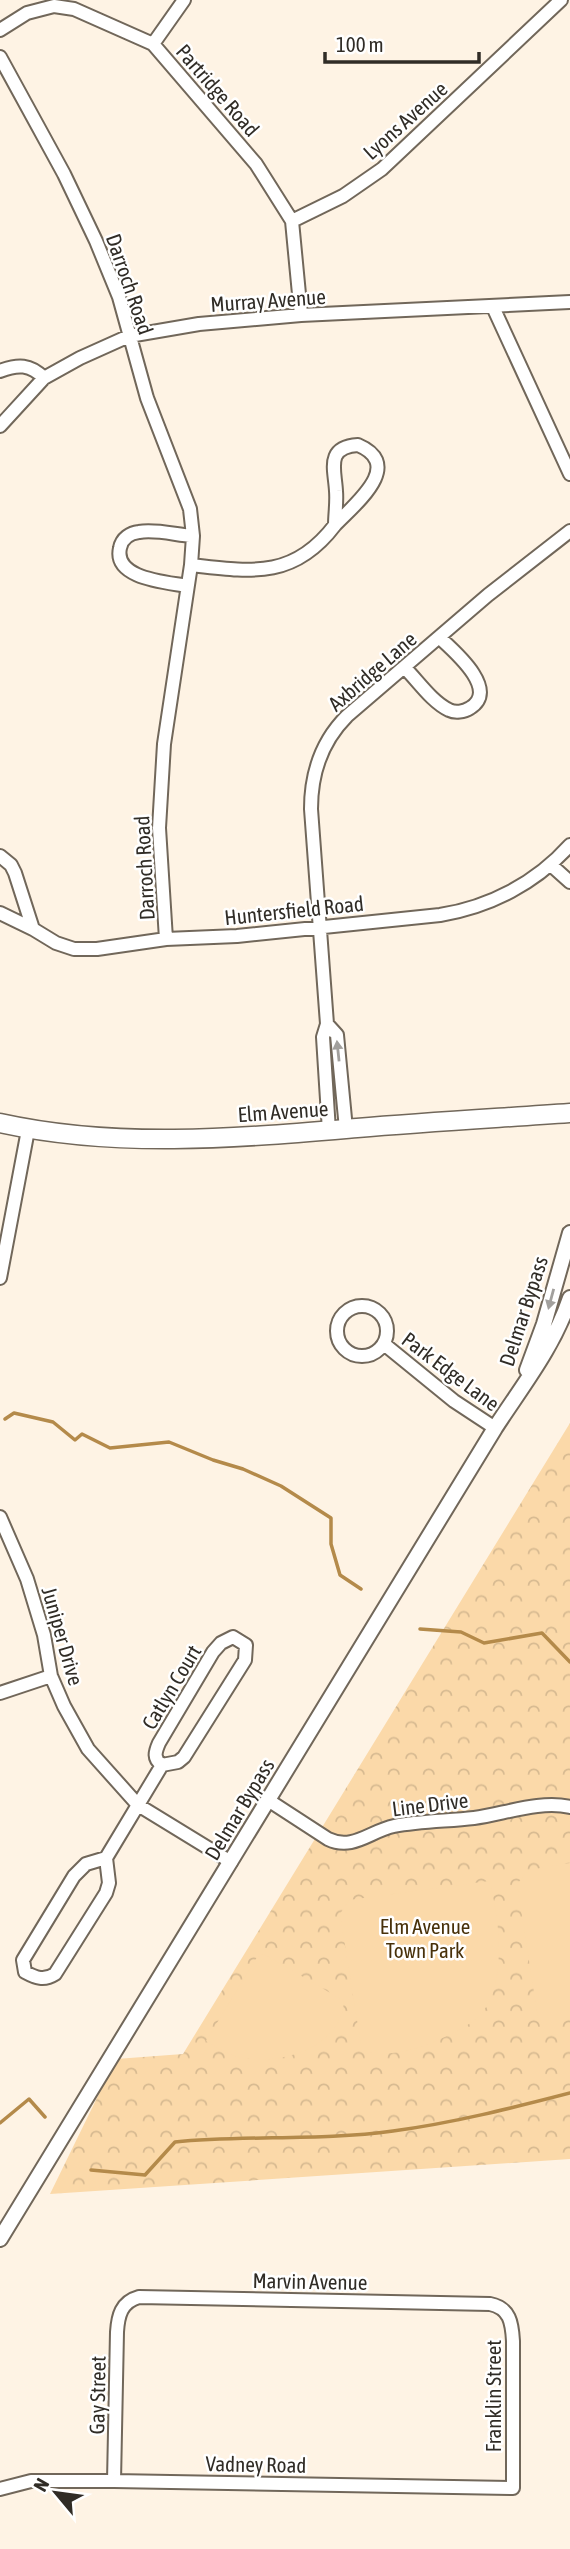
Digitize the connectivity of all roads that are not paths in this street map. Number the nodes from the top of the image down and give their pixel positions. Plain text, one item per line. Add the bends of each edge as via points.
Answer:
1 (184, 0) edge
2 (561, 0) edge
3 (0, 30) edge
4 (153, 44) junction
5 (0, 57) edge
6 (292, 220) junction
7 (570, 302) edge
8 (493, 307) junction
9 (301, 315) junction
10 (129, 337) junction
11 (0, 371) edge
12 (44, 378) junction
13 (0, 426) edge
14 (570, 474) edge
15 (335, 525) junction
16 (570, 531) edge
17 (193, 536) junction
18 (191, 565) junction
19 (187, 586) junction
20 (440, 638) junction
21 (405, 668) junction
22 (570, 845) edge
23 (0, 856) edge
24 (551, 865) junction
25 (570, 882) edge
26 (0, 913) edge
27 (320, 927) junction
28 (33, 929) junction
29 (166, 939) junction
30 (327, 1024) junction
31 (326, 1075) junction
32 (340, 1075) junction
33 (570, 1113) edge
34 (0, 1123) edge
35 (28, 1129) junction
36 (337, 1130) junction
37 (570, 1233) edge
38 (564, 1273) edge
39 (0, 1278) edge
40 (570, 1298) edge
41 (384, 1344) junction
42 (513, 1400) junction
43 (495, 1428) junction
44 (0, 1517) edge
45 (51, 1676) junction
46 (0, 1693) edge
47 (162, 1765) junction
48 (268, 1800) junction
49 (138, 1805) junction
50 (570, 1807) edge
51 (106, 1858) junction
52 (231, 1862) junction
53 (0, 2239) edge
54 (502, 2308) joint
55 (121, 2309) joint
56 (114, 2481) junction
57 (513, 2488) joint
58 (0, 2489) edge

1 - 4 street
2 - 6 street, Lyons Avenue via 382,169 343,196
3 - 4 street, Partridge Road via 27,13 54,6 74,9
4 - 6 street, Partridge Road via 256,164
5 - 10 street, Darroch Road via 96,242
6 - 9 street, Partridge Road
7 - 8 street, Murray Avenue
8 - 9 street, Murray Avenue
8 - 14 street
9 - 10 street, Murray Avenue via 198,324
10 - 12 street, Murray Avenue
10 - 17 street, Darroch Road via 190,509
11 - 12 street via 26,367
12 - 13 street, Murray Avenue
15 - 15 street via 376,476 373,454 358,445 335,456
15 - 18 street via 310,553 275,567 230,570
16 - 20 street, Axbridge Lane
17 - 18 street, Darroch Road
17 - 19 street via 139,532 127,536 120,549 122,562 135,574
18 - 19 street, Darroch Road
19 - 29 street, Darroch Road via 164,744 159,816
20 - 21 street, Axbridge Lane
20 - 21 street via 479,683 480,694 473,707 451,711
21 - 27 street, Axbridge Lane via 338,724 321,751 311,786
22 - 24 street, Huntersfield Road
23 - 28 street via 11,864
24 - 25 street
24 - 27 street, Huntersfield Road via 500,897 461,912
26 - 28 street, Huntersfield Road
27 - 29 street, Huntersfield Road
27 - 30 street, Axbridge Lane
28 - 29 street, Huntersfield Road via 74,949
30 - 31 street, Axbridge Lane via 323,1037
32 -> 30 street, Axbridge Lane via 337,1035
31 - 32 street
31 - 36 street, Axbridge Lane
32 - 36 street, Axbridge Lane
33 - 36 main road, Elm Avenue
34 - 35 main road, Elm Avenue
35 - 36 main road, Elm Avenue via 172,1140
35 - 39 street
37 - 38 street, Delmar Bypass
38 -> 42 street, Delmar Bypass
40 - 42 street, Delmar Bypass via 548,1351
41 - 41 street, Park Edge Lane via 387,1328 379,1313 364,1306 349,1310 338,1323 338,1339 348,1352 364,1356
41 - 43 street, Park Edge Lane
42 - 43 street, Delmar Bypass
43 - 48 street, Delmar Bypass
44 - 45 street, Juniper Drive via 27,1579
45 - 46 street
45 - 49 street, Juniper Drive via 88,1749
47 - 47 street, Catlyn Court via 184,1757 244,1660 246,1645 239,1638 228,1638 213,1653 156,1750
47 - 49 street, Catlyn Court
48 - 50 street, Line Drive via 328,1839 346,1844 399,1825 550,1805
48 - 52 street, Delmar Bypass
49 - 51 street, Catlyn Court
49 - 52 street, Juniper Drive
51 - 51 street via 86,1864 74,1876 23,1960 25,1972 41,1979 55,1974 106,1893
52 - 53 street, Delmar Bypass
54 - 55 street, Marvin Avenue via 490,2304 139,2297
54 - 57 street, Franklin Street via 510,2318 513,2341
55 - 56 street, Gay Street
56 - 57 street, Vadney Road
56 - 58 street, Vadney Road via 31,2482

